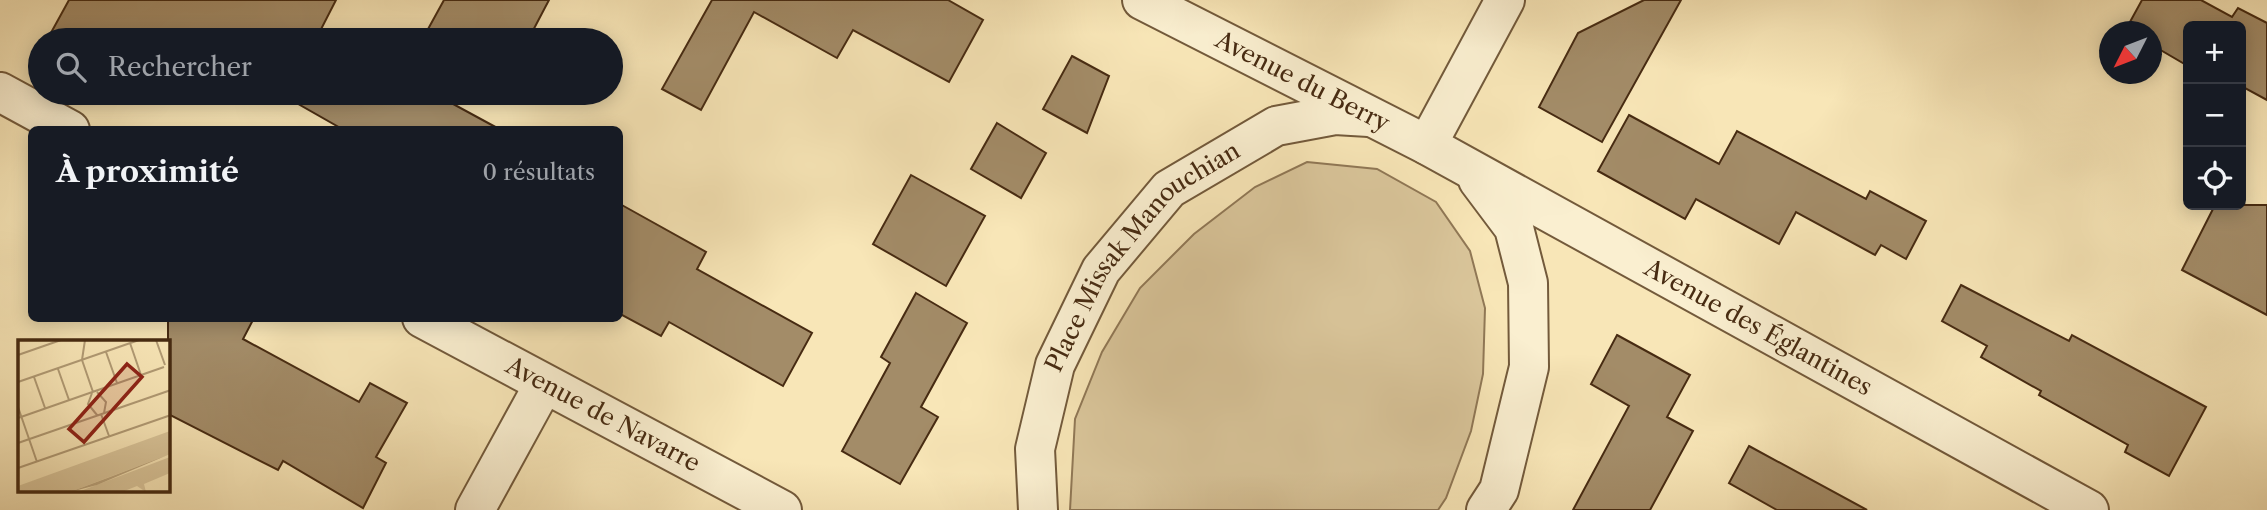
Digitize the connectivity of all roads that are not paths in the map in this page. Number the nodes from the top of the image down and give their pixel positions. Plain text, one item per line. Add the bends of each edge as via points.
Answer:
1 (1142, 0) edge
2 (1505, 0) edge
3 (0, 92) edge
4 (1374, 117) junction
5 (63, 126) edge
6 (1427, 145) junction
7 (1469, 168) junction
8 (429, 322) edge
9 (544, 384) junction
10 (475, 510) edge
11 (782, 510) edge
12 (1038, 510) edge
13 (1486, 510) edge
14 (2089, 510) edge

1 - 4 street, Avenue du Berry
2 - 6 street
3 - 5 street
4 - 6 street, Avenue du Berry
4 - 12 street, Place Missak Manouchian via 1335,115 1276,126 1169,188 1101,270 1055,365 1035,449
6 - 7 street, Avenue des Églantines
7 - 13 street via 1514,228 1528,283 1529,368 1499,489
7 - 14 street, Avenue des Églantines
8 - 9 street, Avenue de Navarre
9 - 10 street
9 - 11 street, Avenue de Navarre

